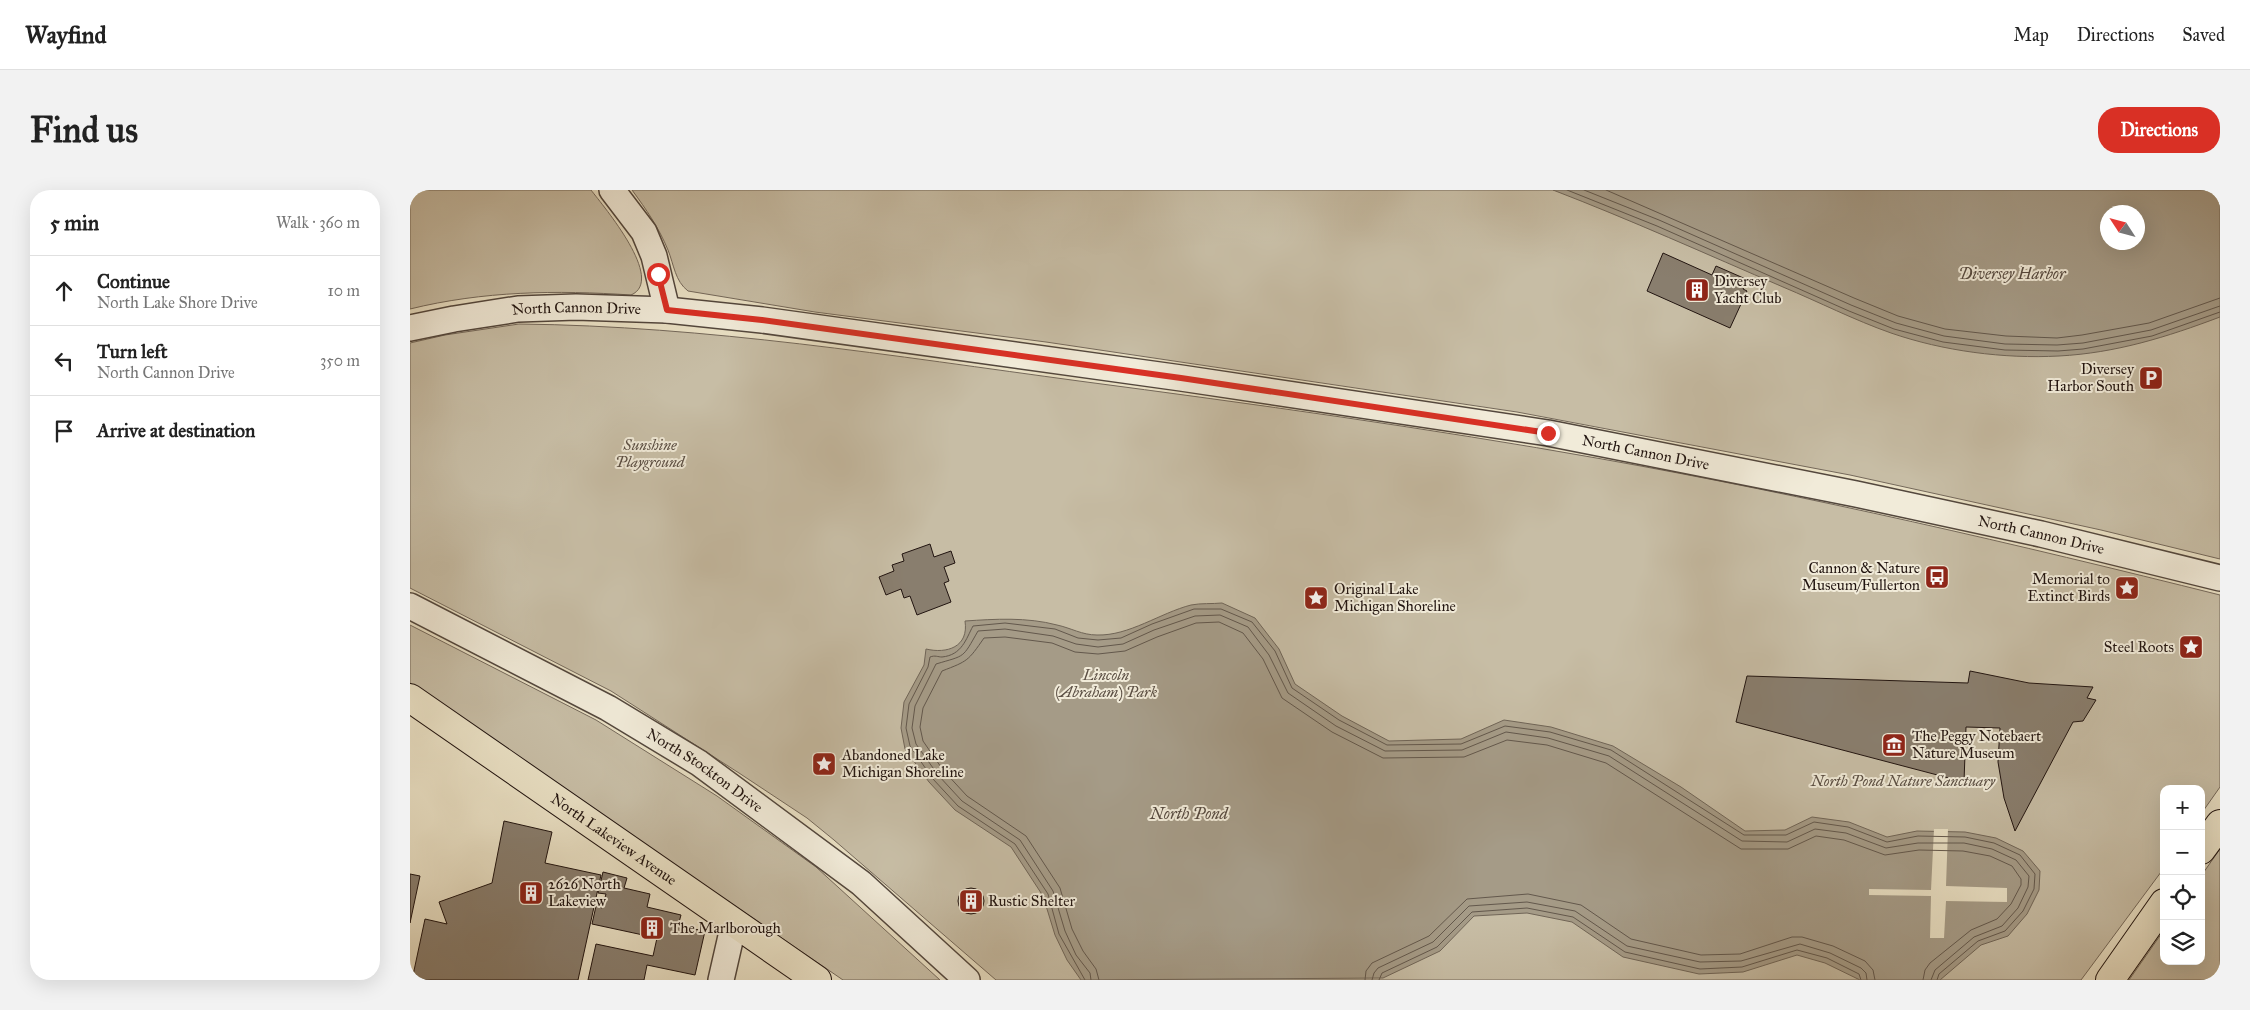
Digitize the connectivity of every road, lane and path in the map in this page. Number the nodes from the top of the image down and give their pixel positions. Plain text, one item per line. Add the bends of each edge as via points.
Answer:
1 (612, 190) edge
2 (667, 310) junction
3 (410, 328) edge
4 (2220, 578) edge
5 (410, 606) edge
6 (410, 698) edge
7 (2220, 824) edge
8 (2205, 845) edge
9 (2160, 909) edge
10 (734, 923) junction
11 (721, 980) edge
12 (817, 980) edge
13 (966, 980) edge
14 (2110, 980) edge

1 - 2 street via 644,232 654,256
2 - 3 street, North Cannon Drive via 518,309
2 - 4 street, North Cannon Drive via 1181,378 1548,433 1856,494 2041,534
5 - 13 street, North Stockton Drive via 608,708 699,763 861,883
6 - 10 main road, North Lakeview Avenue
7 - 8 main road
9 - 14 main road
10 - 11 street
10 - 12 main road, North Lakeview Avenue

